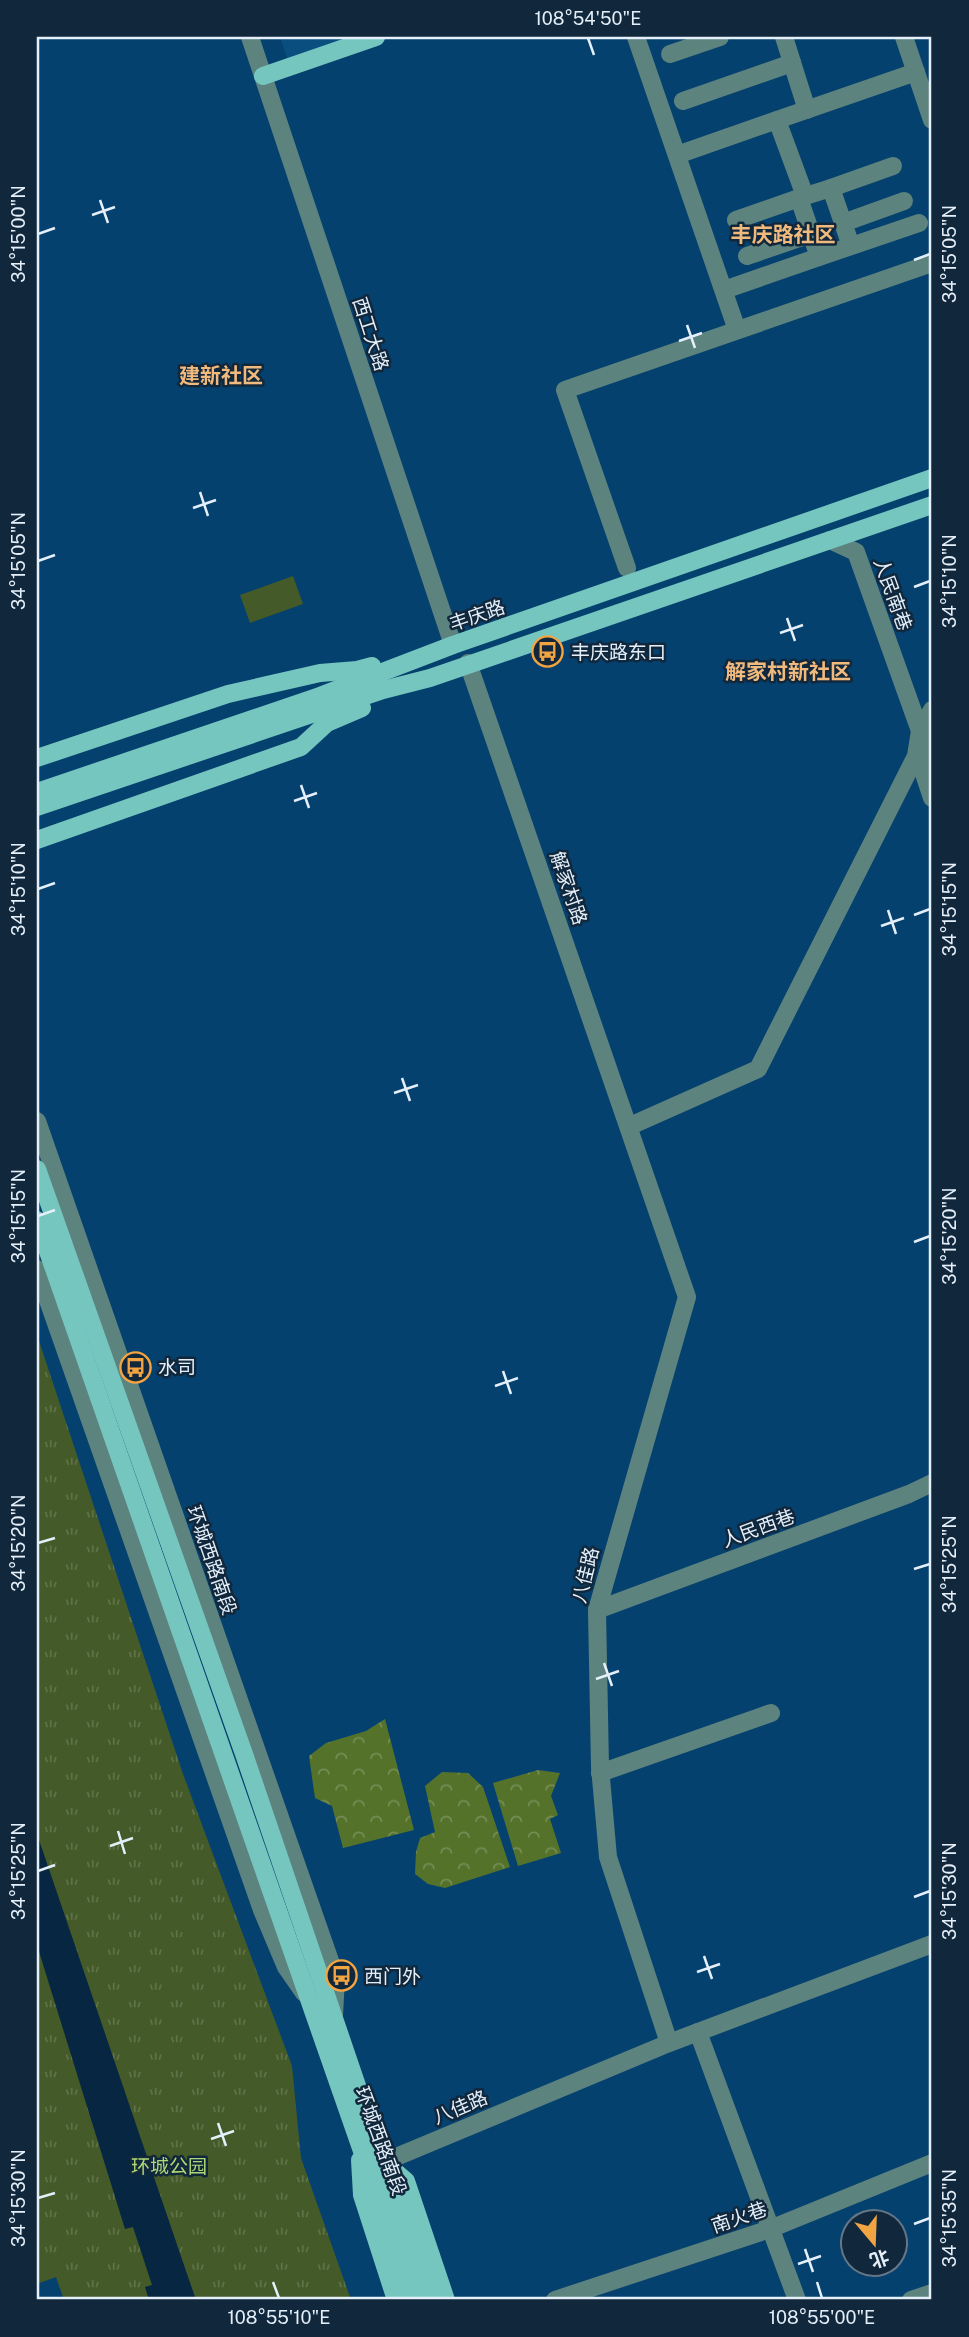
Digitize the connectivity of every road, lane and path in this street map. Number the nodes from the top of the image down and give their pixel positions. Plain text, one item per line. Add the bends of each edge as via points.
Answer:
1 (250, 37) edge
2 (376, 37) edge
3 (636, 37) edge
4 (720, 37) edge
5 (784, 37) edge
6 (904, 37) edge
7 (670, 54) dead end
8 (792, 63) junction
9 (916, 72) junction
10 (263, 76) junction
11 (683, 101) dead end
12 (807, 110) junction
13 (777, 120) junction
14 (932, 120) edge
15 (677, 155) junction
16 (893, 166) dead end
17 (831, 188) junction
18 (802, 197) junction
19 (904, 201) dead end
20 (736, 220) dead end
21 (843, 223) junction
22 (919, 223) dead end
23 (811, 234) junction
24 (851, 246) junction
25 (747, 256) dead end
26 (819, 257) junction
27 (932, 264) edge
28 (724, 290) junction
29 (737, 330) junction
30 (932, 478) edge
31 (932, 505) edge
32 (830, 540) junction
33 (627, 568) dead end
34 (446, 648) junction
35 (468, 663) junction
36 (430, 678) junction
37 (932, 710) edge
38 (920, 731) junction
39 (37, 758) edge
40 (37, 792) edge
41 (932, 798) edge
42 (37, 807) edge
43 (37, 839) edge
44 (37, 1121) edge
45 (630, 1126) junction
46 (37, 1169) edge
47 (37, 1220) edge
48 (37, 1269) edge
49 (932, 1483) edge
50 (597, 1610) junction
51 (772, 1713) dead end
52 (600, 1773) junction
53 (932, 1944) edge
54 (306, 1996) junction
55 (334, 2015) junction
56 (698, 2032) junction
57 (669, 2043) junction
58 (360, 2142) junction
59 (384, 2162) junction
60 (932, 2163) edge
61 (770, 2229) junction
62 (932, 2293) edge
63 (396, 2300) edge
64 (414, 2300) edge
65 (430, 2300) edge
66 (446, 2300) edge
67 (555, 2300) edge
68 (797, 2300) edge
69 (911, 2300) edge

1 - 10 street, 西工大路
2 - 10 main road
3 - 15 street
4 - 7 street
5 - 8 street
6 - 9 street
8 - 11 street
8 - 12 street
9 - 12 street
9 - 14 street
10 - 34 street, 西工大路
12 - 13 street
13 - 15 street
13 - 18 street
15 - 28 street
16 - 17 street
17 - 18 street
17 - 21 street
18 - 20 street
18 - 23 street
19 - 21 street
21 - 24 street
22 - 24 street
23 - 25 street
23 - 26 street
24 - 26 street
26 - 28 street
27 - 29 street
28 - 29 street
29 - 33 street via 565,390
30 - 34 main road, 丰庆路
31 - 32 main road
32 - 35 main road
32 - 38 street, 人民南巷 via 856,552
34 - 39 main road via 228,694
34 - 40 main road, 丰庆路
35 - 36 main road
35 - 45 street, 解家村路
36 - 42 main road
36 - 43 main road via 327,723 301,747
37 - 38 street
38 - 41 street, 人民南巷 via 924,774
38 - 45 street via 916,756 758,1069
44 - 55 street, 环城西路南段 via 336,1978
45 - 50 street, 八佳路 via 687,1297
46 - 55 main road, 环城西路南段
47 - 54 main road, 环城西路南段
48 - 54 street, 环城西路南段 via 266,1920 286,1967
49 - 50 street, 人民西巷
50 - 52 street, 八佳路
51 - 52 street
52 - 57 street, 八佳路 via 608,1857
53 - 56 street, 八佳路
54 - 58 main road, 环城西路南段
55 - 59 main road, 环城西路南段
56 - 57 street, 八佳路
56 - 61 street
57 - 59 street, 八佳路
58 - 63 main road via 362,2195
58 - 64 main road, 环城西路南段
59 - 65 main road, 环城西路南段
59 - 66 main road via 406,2181
60 - 61 street, 南火巷
61 - 67 street, 南火巷
61 - 68 street
62 - 69 street

